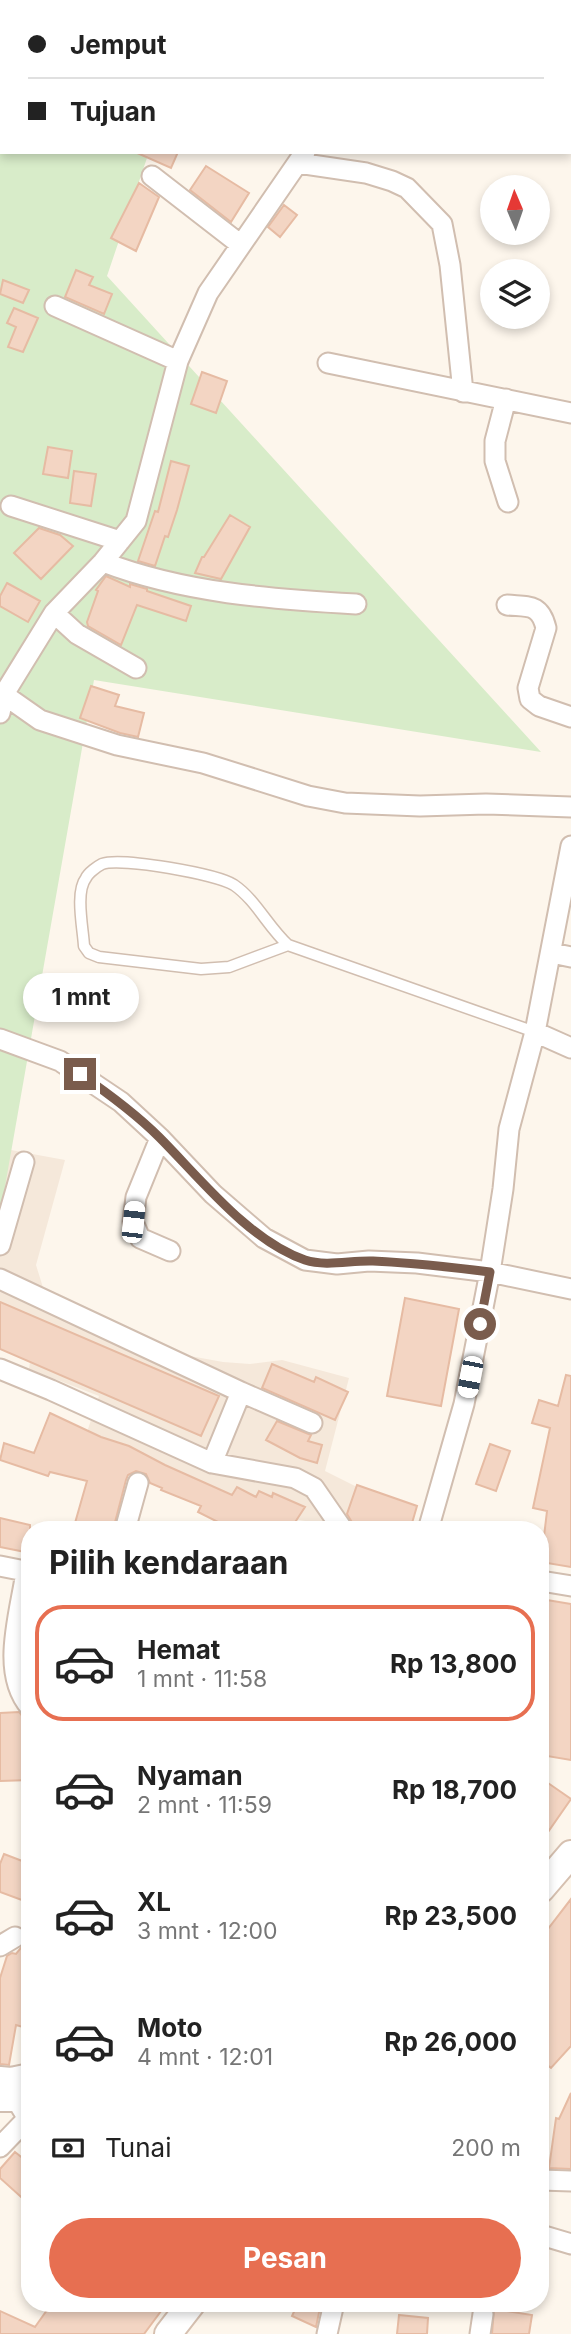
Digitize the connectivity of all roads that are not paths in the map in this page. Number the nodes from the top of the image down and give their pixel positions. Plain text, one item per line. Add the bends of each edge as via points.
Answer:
1 (301, 158) edge
2 (152, 176) dead end
3 (241, 246) junction
4 (55, 306) dead end
5 (177, 361) junction
6 (328, 363) dead end
7 (463, 392) junction
8 (506, 398) junction
9 (571, 413) edge
10 (508, 502) dead end
11 (11, 506) dead end
12 (120, 541) junction
13 (103, 562) junction
14 (356, 604) dead end
15 (507, 605) dead end
16 (54, 613) junction
17 (136, 668) dead end
18 (1, 700) edge
19 (571, 717) edge
20 (571, 807) edge
21 (571, 846) edge
22 (288, 945) junction
23 (561, 955) edge
24 (535, 1032) junction
25 (0, 1040) edge
26 (571, 1048) edge
27 (160, 1138) junction
28 (24, 1162) dead end
29 (1, 1240) edge
30 (170, 1251) dead end
31 (490, 1272) junction
32 (0, 1279) edge
33 (571, 1289) edge
34 (0, 1369) edge
35 (241, 1392) junction
36 (312, 1423) dead end
37 (212, 1463) junction
38 (138, 1483) dead end
39 (127, 1521) edge
40 (337, 1521) edge
41 (431, 1521) edge
42 (0, 1566) edge
43 (21, 1570) edge
44 (549, 1582) edge
45 (571, 1586) edge
46 (21, 1599) edge
47 (7, 1653) edge
48 (21, 1696) edge
49 (571, 1854) edge
50 (549, 1880) edge
51 (18, 2096) edge
52 (0, 2147) edge
53 (549, 2180) edge
54 (571, 2181) edge
55 (549, 2237) edge
56 (571, 2244) edge
57 (185, 2312) edge
58 (332, 2312) edge
59 (482, 2314) dead end
60 (168, 2334) edge
61 (327, 2334) edge
62 (480, 2334) edge

1 - 3 street
1 - 7 street via 407,188 442,225
2 - 3 street
3 - 5 street via 208,293
4 - 5 street
5 - 12 street via 136,521
6 - 7 street
7 - 8 street
8 - 9 street
8 - 10 street via 495,461
11 - 12 street
12 - 13 street
13 - 14 street via 187,586 273,599
13 - 16 street
15 - 19 street via 532,607 544,620 528,688 530,699
16 - 17 street via 77,634
16 - 18 street
18 - 20 street via 40,720 117,745 203,763 345,803
21 - 23 street
22 - 22 lane via 229,967 201,969 99,957 85,946 80,890 86,877 102,864 128,862 210,876 243,891
22 - 24 lane
23 - 24 street
24 - 26 street
24 - 31 street via 509,1129
25 - 27 street via 60,1061 121,1102
27 - 30 street via 136,1197 133,1222 140,1238
27 - 31 street via 213,1194 264,1238 305,1260 417,1263
28 - 29 street
31 - 33 street
31 - 41 street via 464,1404
32 - 35 street
34 - 37 street
35 - 36 street
35 - 37 street
37 - 40 street via 295,1478 314,1488
38 - 39 street
42 - 43 street
44 - 45 street
46 - 47 street
47 - 48 street
49 - 50 main road
51 - 52 street
53 - 54 street
55 - 56 street
57 - 60 main road
58 - 61 street
59 - 62 street

